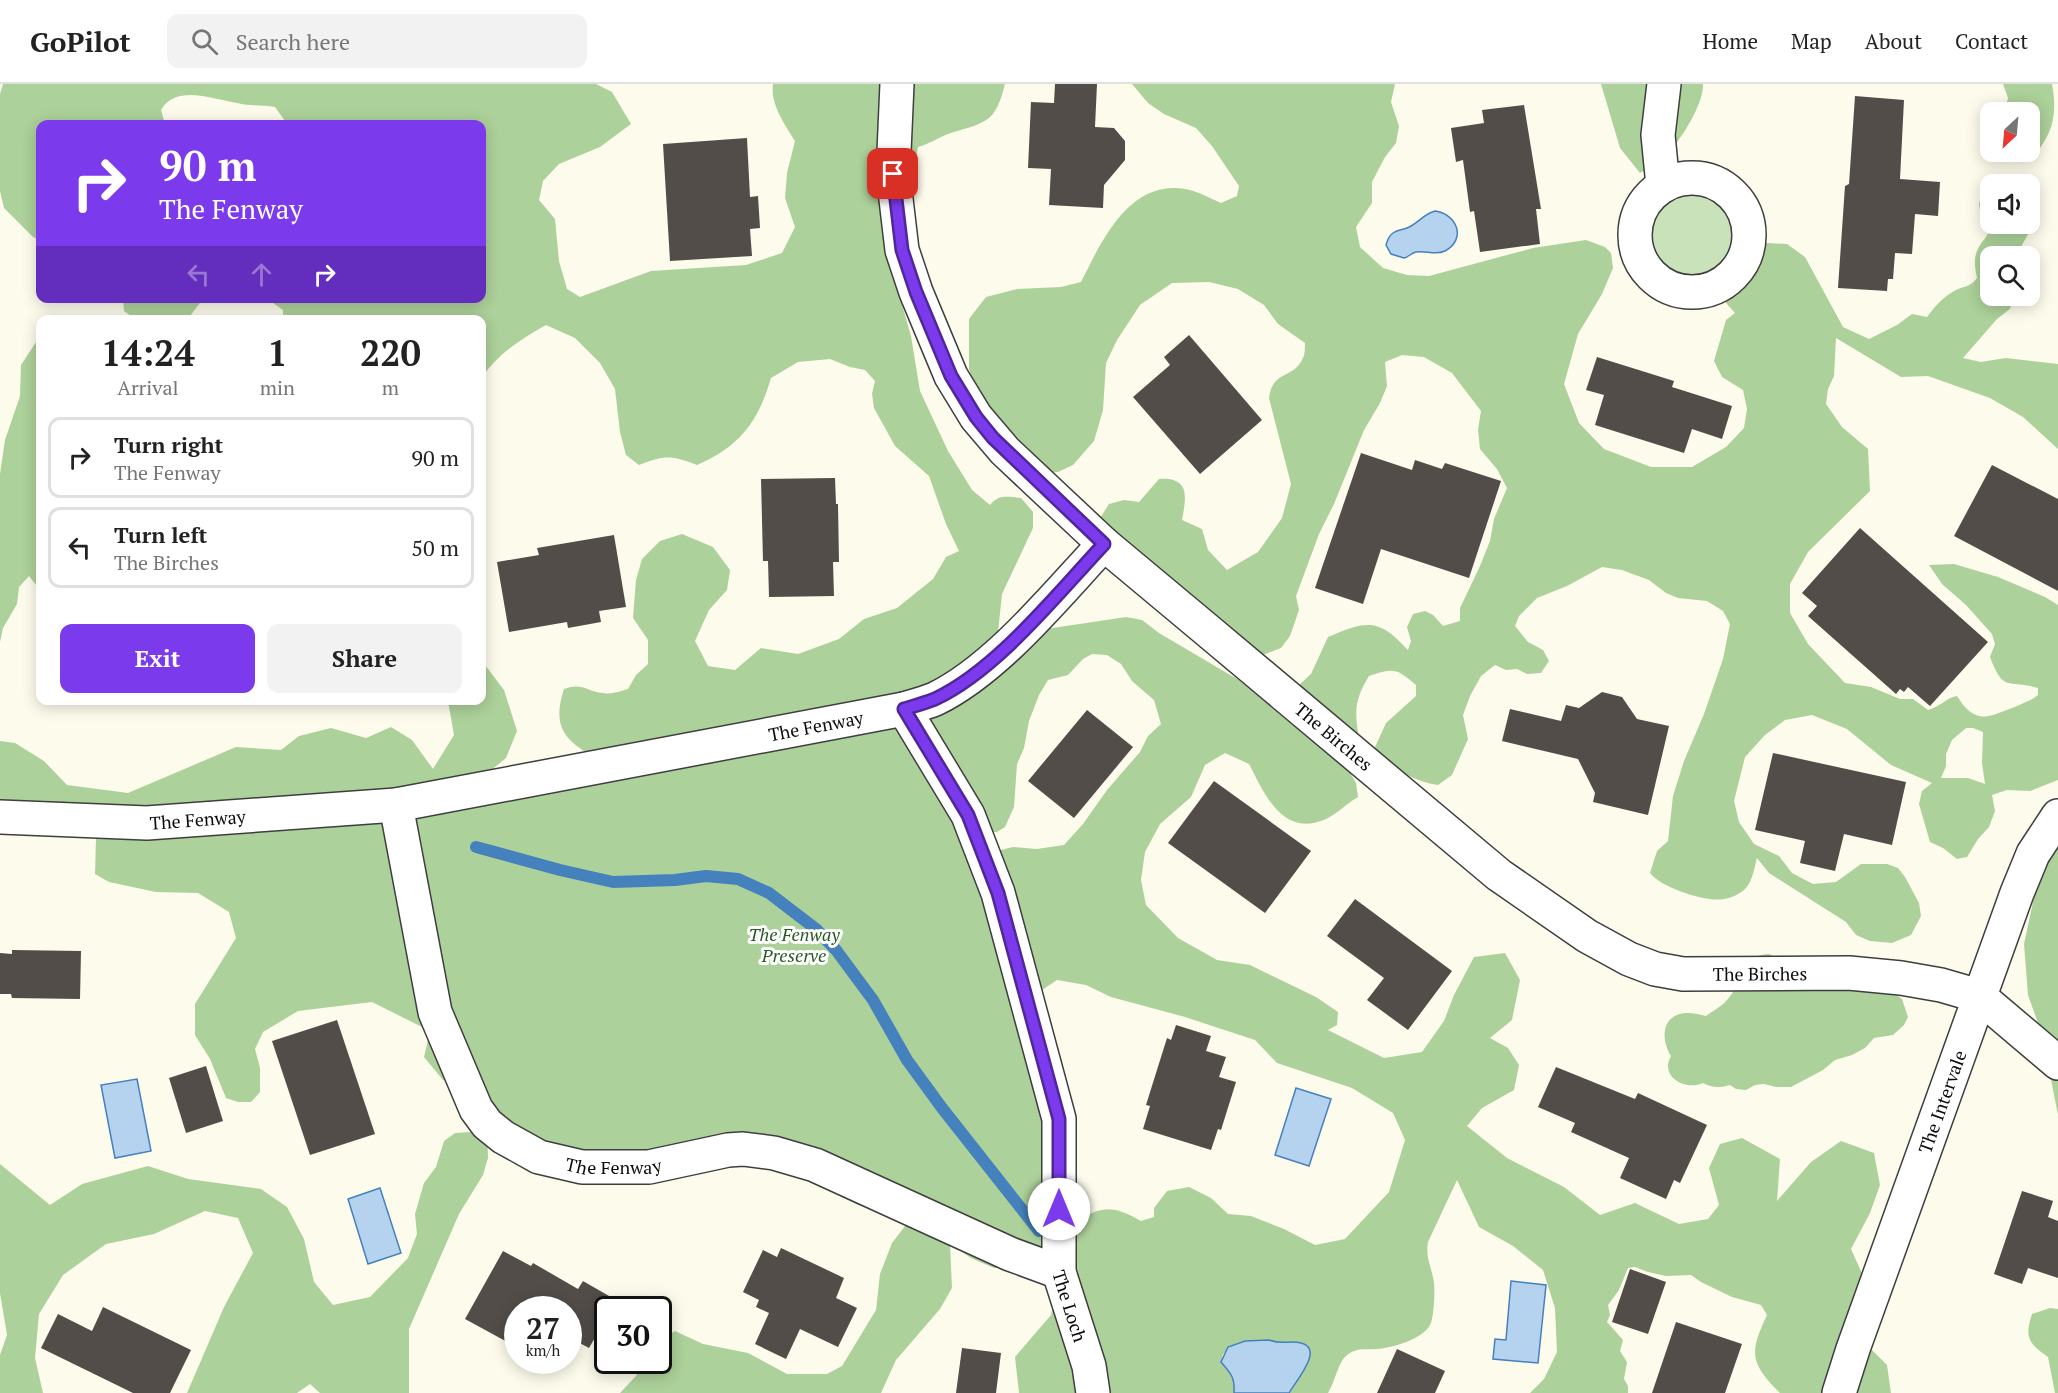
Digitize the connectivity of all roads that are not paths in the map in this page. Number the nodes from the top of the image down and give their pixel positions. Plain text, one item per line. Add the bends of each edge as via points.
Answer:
1 (897, 84) edge
2 (1664, 84) edge
3 (1663, 186) dead end
4 (1104, 544) junction
5 (904, 709) junction
6 (396, 805) junction
7 (2058, 816) edge
8 (0, 817) edge
9 (1979, 996) junction
10 (2058, 1063) edge
11 (1059, 1272) junction
12 (1093, 1393) edge
13 (1839, 1393) edge

1 - 4 street, The Birches via 893,174 902,250 944,362 968,405 993,438
2 - 3 street via 1658,135
4 - 5 street, The Fenway via 1016,638 978,670 934,699
4 - 9 street, The Birches via 1499,875 1587,936 1629,959 1683,974 1849,973 1901,978
5 - 6 street, The Fenway
5 - 11 street, The Loch via 968,815 998,893 1059,1119
6 - 8 street, The Fenway via 147,823
6 - 11 street, The Fenway via 435,1012 476,1109 503,1137 539,1157 592,1168 649,1167 728,1150 774,1153 815,1165 1010,1254
7 - 9 street, The Intervale via 2033,854
9 - 10 street, The Birches
9 - 13 street, The Intervale
11 - 12 street, The Loch via 1089,1366

